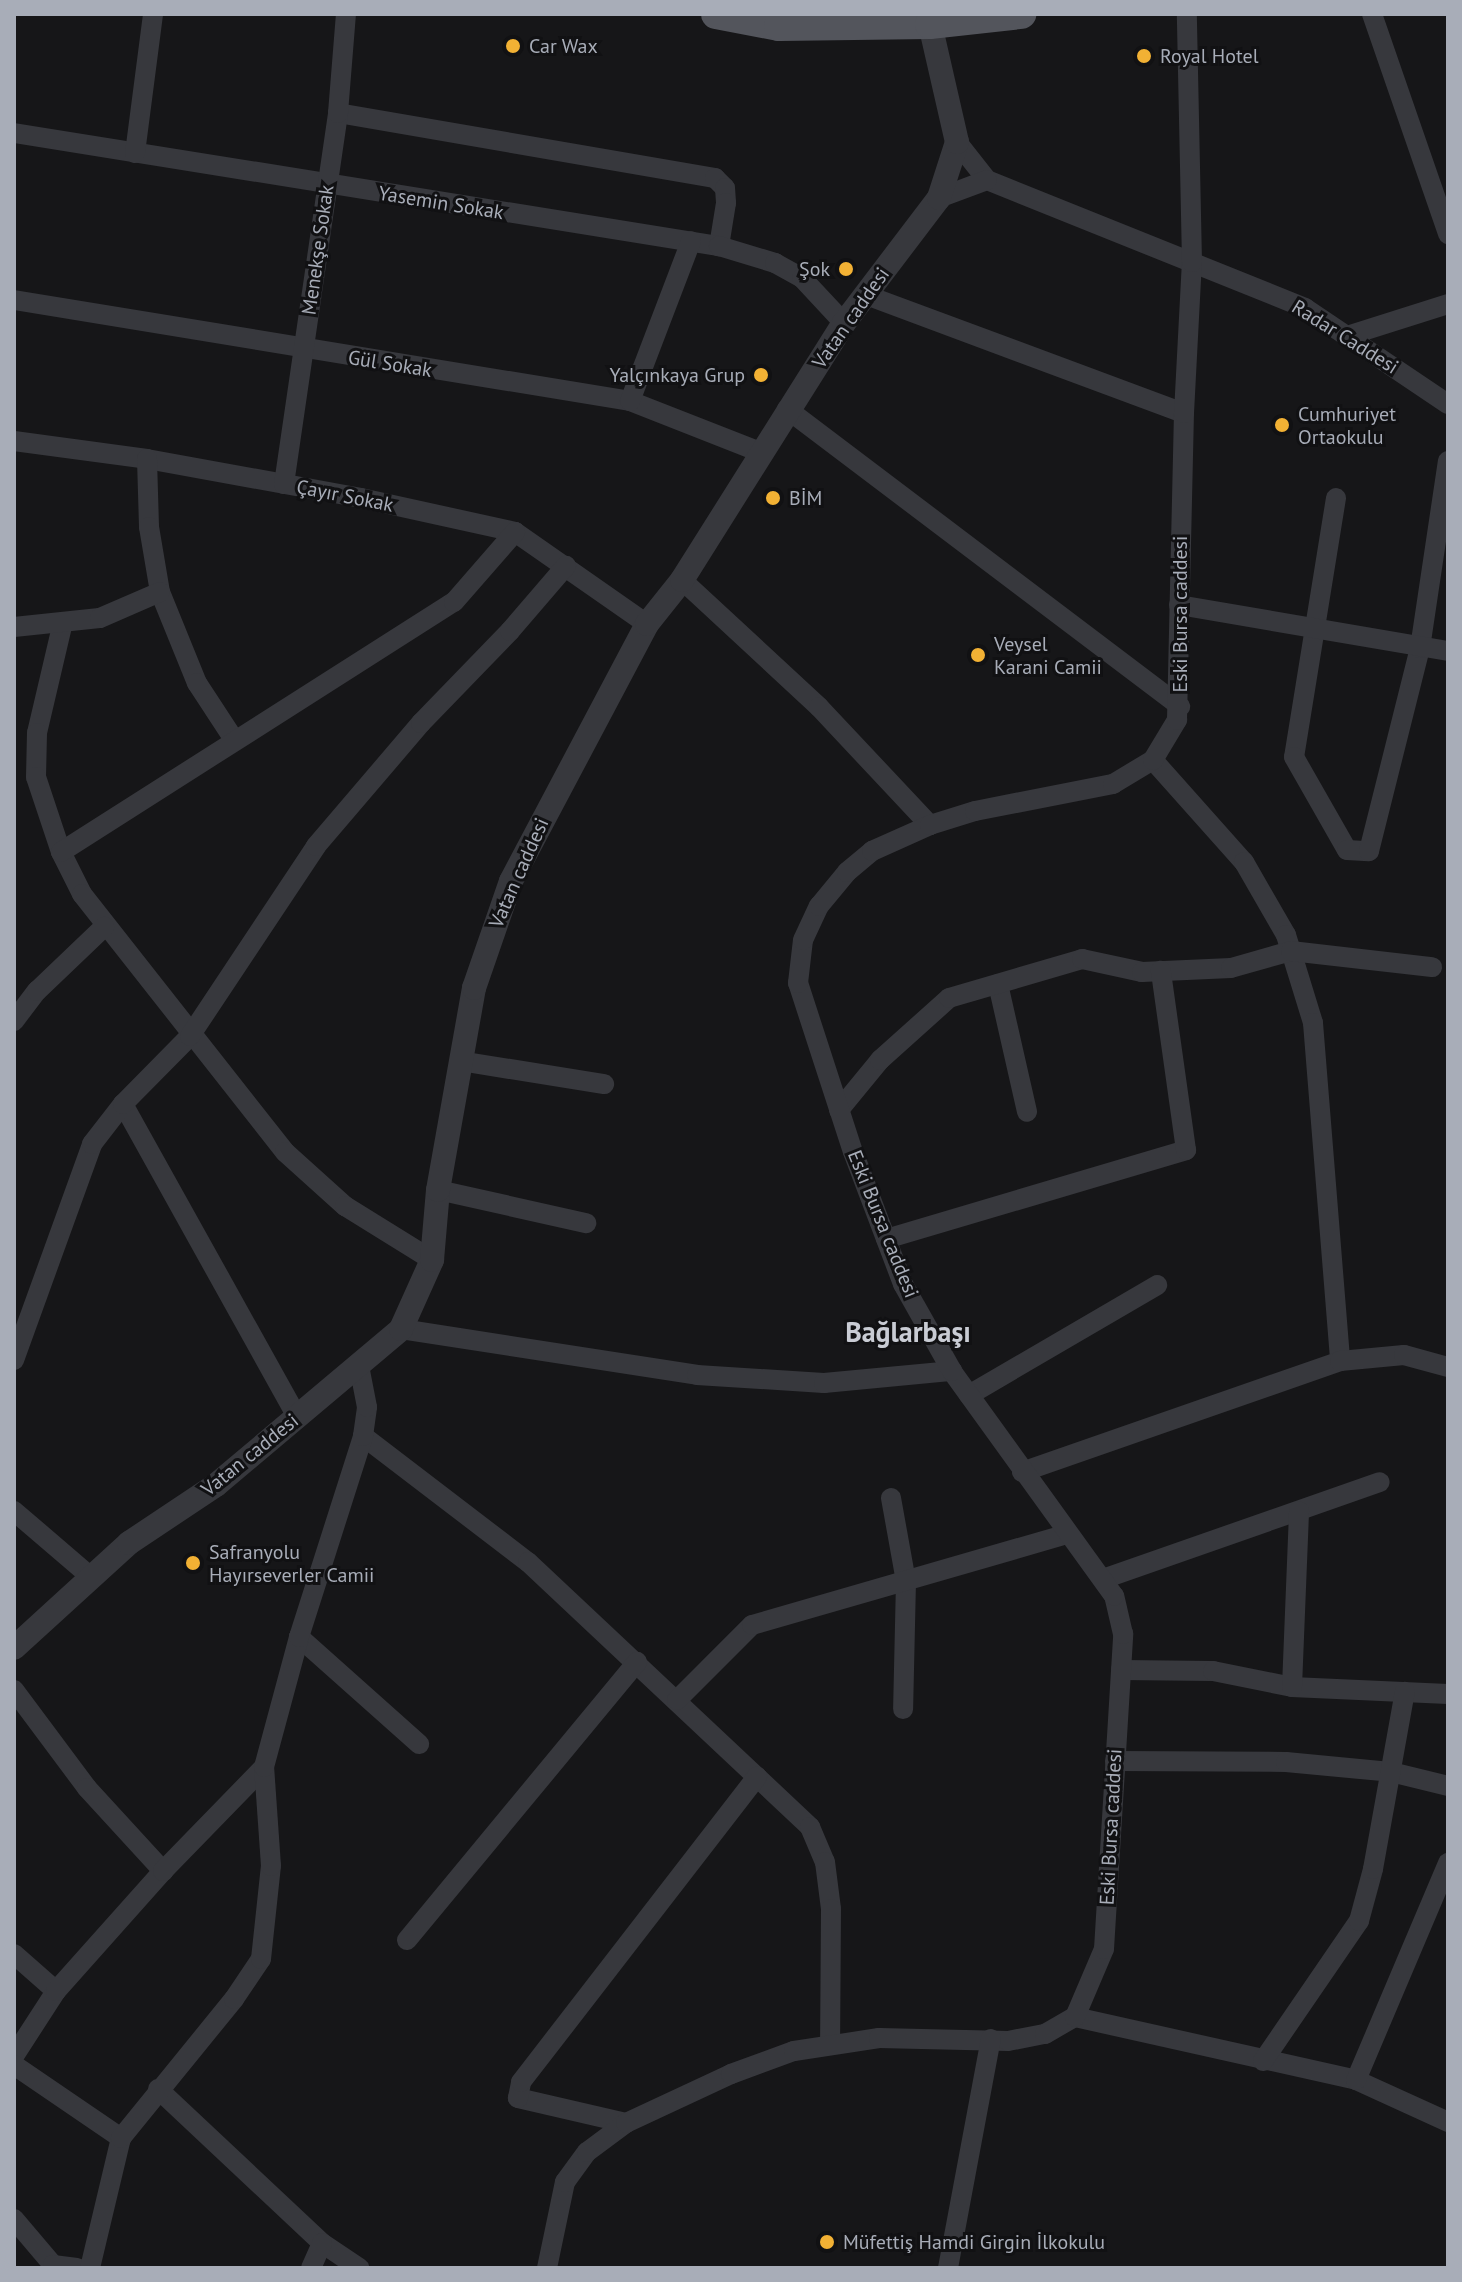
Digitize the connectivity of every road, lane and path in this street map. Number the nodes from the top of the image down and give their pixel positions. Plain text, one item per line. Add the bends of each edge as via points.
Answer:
1 (153, 14) edge
2 (346, 14) edge
3 (716, 14) edge
4 (1021, 14) edge
5 (1187, 14) edge
6 (1372, 14) edge
7 (930, 19) edge
8 (338, 113) junction
9 (14, 133) edge
10 (957, 142) junction
11 (135, 153) junction
12 (987, 180) junction
13 (327, 186) junction
14 (939, 198) junction
15 (1448, 234) edge
16 (691, 241) junction
17 (719, 246) junction
18 (1192, 262) junction
19 (866, 295) junction
20 (14, 300) edge
21 (1448, 304) edge
22 (844, 323) junction
23 (1347, 336) junction
24 (305, 350) junction
25 (630, 401) junction
26 (1448, 404) edge
27 (787, 409) junction
28 (1184, 413) junction
29 (14, 441) edge
30 (760, 452) junction
31 (147, 459) junction
32 (1448, 461) edge
33 (284, 484) junction
34 (1336, 498) dead end
35 (515, 532) junction
36 (566, 566) junction
37 (682, 580) junction
38 (160, 592) junction
39 (1179, 605) junction
40 (63, 622) junction
41 (647, 624) junction
42 (14, 627) edge
43 (1315, 630) junction
44 (1420, 648) junction
45 (1448, 651) edge
46 (1180, 706) junction
47 (235, 741) junction
48 (1153, 760) junction
49 (930, 825) junction
50 (61, 852) junction
51 (104, 927) junction
52 (1291, 951) junction
53 (1432, 967) dead end
54 (1161, 971) junction
55 (998, 984) junction
56 (14, 1021) edge
57 (190, 1036) junction
58 (460, 1061) junction
59 (604, 1084) dead end
60 (123, 1104) junction
61 (839, 1110) junction
62 (1027, 1112) dead end
63 (438, 1190) junction
64 (586, 1223) dead end
65 (886, 1239) junction
66 (432, 1260) junction
67 (1157, 1285) dead end
68 (401, 1329) junction
69 (14, 1360) edge
70 (1340, 1361) junction
71 (359, 1366) junction
72 (1448, 1367) edge
73 (952, 1371) junction
74 (969, 1395) junction
75 (297, 1417) junction
76 (363, 1436) junction
77 (1022, 1472) junction
78 (1380, 1482) dead end
79 (891, 1498) dead end
80 (14, 1511) edge
81 (1299, 1511) junction
82 (1068, 1534) junction
83 (91, 1577) junction
84 (1103, 1579) junction
85 (906, 1581) junction
86 (299, 1637) junction
87 (14, 1648) edge
88 (637, 1662) junction
89 (1121, 1670) junction
90 (1292, 1687) junction
91 (14, 1690) edge
92 (1405, 1692) junction
93 (1448, 1693) edge
94 (677, 1700) junction
95 (903, 1709) dead end
96 (419, 1744) dead end
97 (1115, 1761) junction
98 (264, 1767) junction
99 (1391, 1772) junction
100 (757, 1777) junction
101 (1448, 1786) edge
102 (1448, 1863) edge
103 (163, 1871) junction
104 (407, 1940) dead end
105 (14, 1954) edge
106 (56, 1991) junction
107 (1075, 2017) junction
108 (991, 2039) junction
109 (830, 2044) junction
110 (14, 2056) edge
111 (1263, 2061) junction
112 (14, 2065) edge
113 (1356, 2080) junction
114 (158, 2089) junction
115 (1448, 2122) edge
116 (626, 2123) junction
117 (121, 2138) junction
118 (14, 2219) edge
119 (322, 2243) junction
120 (52, 2266) edge
121 (77, 2268) edge
122 (90, 2268) edge
123 (311, 2268) edge
124 (359, 2268) edge
125 (547, 2268) edge
126 (948, 2268) edge

1 - 11 street
2 - 8 street, Menekşe Sokak
3 - 7 main road via 779,26
4 - 7 main road
5 - 18 street, Eski Bursa caddesi
6 - 15 street
7 - 10 street
8 - 13 street, Menekşe Sokak
8 - 17 street via 715,178 725,188 726,203
9 - 11 street, Yasemin Sokak
10 - 12 street
10 - 14 street, Vatan caddesi
11 - 13 street, Yasemin Sokak
12 - 14 street
12 - 18 street, Radar Caddesi
13 - 16 street, Yasemin Sokak
13 - 24 street, Menekşe Sokak
14 - 19 street, Vatan caddesi
16 - 17 street, Yasemin Sokak
16 - 25 street
17 - 22 street, Yasemin Sokak via 775,263 802,278
18 - 23 street, Radar Caddesi via 1305,308
18 - 28 street, Eski Bursa caddesi
19 - 22 street, Vatan caddesi
19 - 28 street
20 - 24 street, Gül Sokak
21 - 23 street
22 - 27 street, Vatan caddesi
23 - 26 street, Radar Caddesi
24 - 25 street, Gül Sokak
24 - 33 street, Menekşe Sokak
25 - 30 street, Gül Sokak
27 - 30 street, Vatan caddesi
27 - 46 street
28 - 39 street, Eski Bursa caddesi
29 - 31 street, Çayır Sokak
30 - 37 street, Vatan caddesi
31 - 33 street, Çayır Sokak
31 - 38 street via 149,527
32 - 44 street
33 - 35 street, Çayır Sokak
34 - 43 street
35 - 36 street, Çayır Sokak
35 - 47 street via 454,602
36 - 41 street, Çayır Sokak
36 - 57 street via 316,846
37 - 41 street, Vatan caddesi
37 - 49 street via 819,707
38 - 40 street via 100,618
38 - 47 street via 197,683
39 - 43 street
39 - 46 street, Eski Bursa caddesi
40 - 42 street
40 - 50 street via 37,733 36,777
41 - 58 street, Vatan caddesi via 511,881 474,988
43 - 44 street
43 - 44 street via 1294,757 1347,850 1369,851
44 - 45 street
46 - 48 street, Eski Bursa caddesi
47 - 50 street
48 - 49 street, Eski Bursa caddesi via 1113,784 1035,797
48 - 52 street via 1244,862
49 - 61 street, Eski Bursa caddesi via 872,851 847,872 819,906 803,940 798,983
50 - 51 street
51 - 56 street via 37,991
51 - 57 street
52 - 53 street
52 - 54 street via 1231,968
52 - 70 street via 1313,1023
54 - 55 street via 1082,959
54 - 65 street via 1186,1150
55 - 61 street via 949,998 880,1060
55 - 62 street
57 - 60 street
57 - 66 street via 285,1152 345,1206
58 - 59 street
58 - 63 street, Vatan caddesi
60 - 69 street via 92,1144
60 - 75 street
61 - 65 street, Eski Bursa caddesi
63 - 64 street
63 - 66 street, Vatan caddesi
65 - 73 street, Eski Bursa caddesi via 903,1284
66 - 68 street, Vatan caddesi
67 - 74 street
68 - 71 street, Vatan caddesi
68 - 73 street via 697,1375 824,1383
70 - 72 street via 1404,1355
70 - 77 street
71 - 75 street, Vatan caddesi
71 - 76 street via 367,1407
73 - 74 street, Eski Bursa caddesi
74 - 77 street, Eski Bursa caddesi
75 - 83 street, Vatan caddesi via 216,1485 129,1543
76 - 86 street
76 - 88 street via 528,1562
77 - 82 street, Eski Bursa caddesi
78 - 81 street
79 - 85 street
80 - 83 street
81 - 84 street
81 - 90 street
82 - 84 street, Eski Bursa caddesi
82 - 85 street
83 - 87 street, Vatan caddesi
84 - 89 street, Eski Bursa caddesi via 1114,1596 1123,1634
85 - 94 street via 752,1625
85 - 95 street
86 - 96 street
86 - 98 street
88 - 94 street
88 - 104 street
89 - 90 street via 1213,1671
89 - 97 street, Eski Bursa caddesi
90 - 92 street
91 - 103 street via 87,1788
92 - 93 street
92 - 99 street
94 - 100 street
97 - 99 street via 1286,1762
97 - 107 street, Eski Bursa caddesi via 1104,1949
98 - 103 street
98 - 114 street via 271,1866 261,1959
99 - 101 street
99 - 111 street via 1359,1921
100 - 109 street via 810,1827 825,1862 831,1909
100 - 116 street via 521,2082 518,2098
102 - 113 street
103 - 106 street
105 - 106 street
106 - 110 street
107 - 108 street via 1045,2034
107 - 111 street
108 - 109 street via 925,2036
108 - 126 street
109 - 116 street via 731,2074
111 - 113 street
112 - 117 street
113 - 115 street
114 - 117 street
114 - 119 street
116 - 125 street via 587,2152 565,2182
117 - 122 street
118 - 120 street
119 - 123 street
119 - 124 street
120 - 121 street

